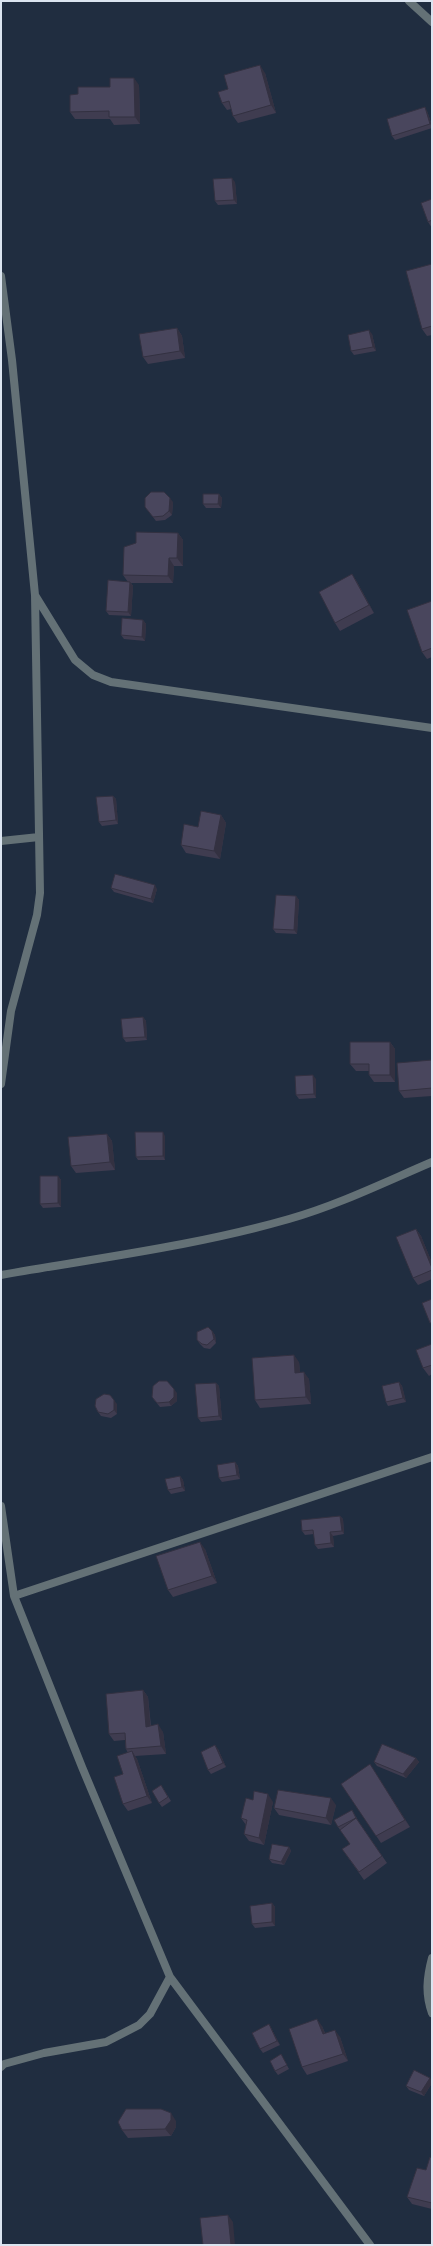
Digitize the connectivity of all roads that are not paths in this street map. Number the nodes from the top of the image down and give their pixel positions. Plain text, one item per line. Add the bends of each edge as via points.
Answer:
1 (409, 1) edge
2 (432, 22) edge
3 (1, 276) edge
4 (35, 595) junction
5 (432, 728) edge
6 (39, 837) junction
7 (1, 841) edge
8 (1, 1084) edge
9 (432, 1162) edge
10 (1, 1275) edge
11 (432, 1457) edge
12 (1, 1506) edge
13 (14, 1596) junction
14 (432, 1958) edge
15 (170, 1977) junction
16 (432, 2013) edge
17 (1, 2068) edge
18 (370, 2245) edge

1 - 2 street
3 - 4 street via 12,360
4 - 5 street via 75,660 93,675 111,682
4 - 6 street
6 - 7 street
6 - 8 street via 41,871 37,915 11,1011
9 - 10 street via 298,1216 229,1236
11 - 13 street
12 - 13 street
13 - 15 street
14 - 16 street via 427,1977 427,2000
15 - 17 street via 150,2014 139,2024 106,2042 44,2053 4,2064
15 - 18 street

